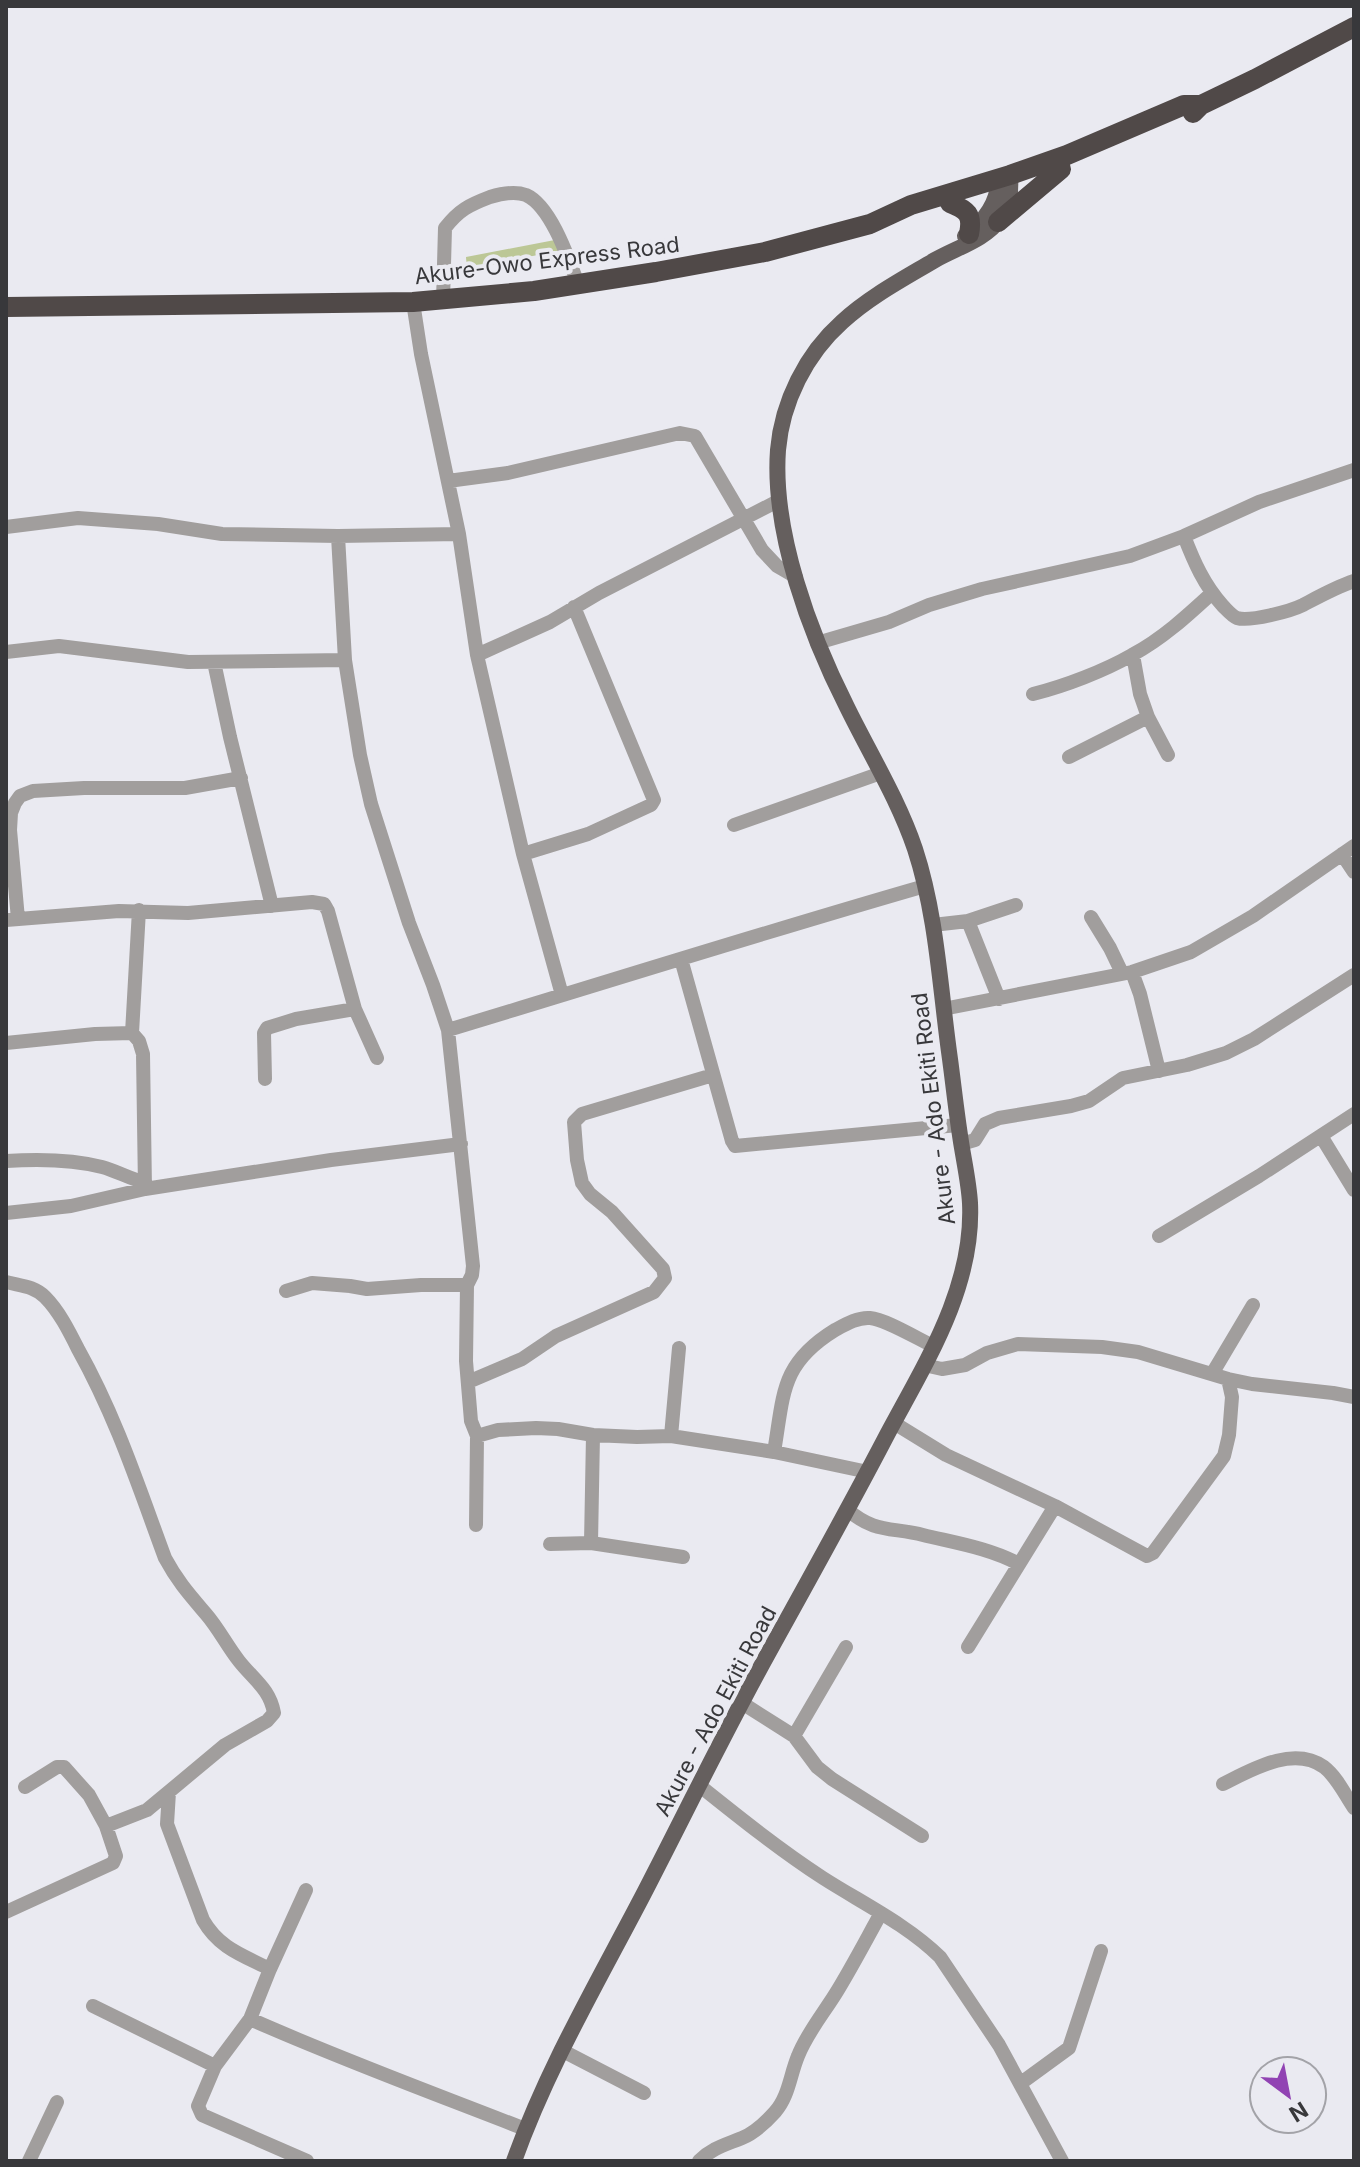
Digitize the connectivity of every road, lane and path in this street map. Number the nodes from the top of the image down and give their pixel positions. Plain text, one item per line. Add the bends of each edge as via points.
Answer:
1 (1354, 27) edge
2 (1201, 105) junction
3 (1061, 169) junction
4 (1005, 183) junction
5 (950, 203) junction
6 (895, 214) junction
7 (998, 222) junction
8 (969, 234) junction
9 (951, 251) junction
10 (578, 284) junction
11 (443, 301) junction
12 (413, 302) junction
13 (6, 307) edge
14 (1354, 470) edge
15 (448, 481) junction
16 (780, 500) junction
17 (743, 518) junction
18 (6, 527) edge
19 (459, 534) junction
20 (338, 536) junction
21 (1184, 536) junction
22 (796, 577) junction
23 (1354, 581) edge
24 (1212, 593) junction
25 (574, 607) junction
26 (817, 643) junction
27 (6, 652) edge
28 (477, 655) junction
29 (1133, 655) junction
30 (345, 660) junction
31 (214, 662) junction
32 (1033, 694) dead end
33 (1148, 717) junction
34 (1168, 755) dead end
35 (1069, 757) dead end
36 (881, 773) junction
37 (241, 778) junction
38 (734, 825) dead end
39 (1348, 850) edge
40 (523, 854) junction
41 (1354, 872) edge
42 (925, 886) junction
43 (1016, 905) dead end
44 (272, 906) junction
45 (139, 910) junction
46 (1091, 917) dead end
47 (12, 920) edge
48 (968, 921) junction
49 (933, 925) junction
50 (681, 959) junction
51 (1127, 973) junction
52 (1354, 975) edge
53 (562, 995) junction
54 (999, 999) junction
55 (355, 1009) junction
56 (943, 1009) junction
57 (448, 1030) junction
58 (132, 1033) junction
59 (6, 1043) edge
60 (377, 1058) dead end
61 (1159, 1071) junction
62 (713, 1075) junction
63 (265, 1079) dead end
64 (1354, 1114) edge
65 (958, 1125) junction
66 (1321, 1136) junction
67 (461, 1144) junction
68 (961, 1144) junction
69 (6, 1161) edge
70 (145, 1185) junction
71 (1354, 1190) edge
72 (6, 1213) edge
73 (1159, 1236) dead end
74 (6, 1282) edge
75 (467, 1285) junction
76 (286, 1291) dead end
77 (1253, 1305) dead end
78 (933, 1346) junction
79 (679, 1348) dead end
80 (924, 1365) junction
81 (1212, 1374) junction
82 (1228, 1379) junction
83 (468, 1382) junction
84 (1354, 1397) edge
85 (894, 1423) junction
86 (593, 1435) junction
87 (477, 1436) junction
88 (671, 1436) junction
89 (774, 1452) junction
90 (868, 1472) junction
91 (1055, 1506) junction
92 (848, 1510) junction
93 (476, 1525) dead end
94 (591, 1543) junction
95 (550, 1544) dead end
96 (683, 1557) dead end
97 (1019, 1564) junction
98 (846, 1647) dead end
99 (968, 1647) dead end
100 (742, 1703) junction
101 (794, 1736) junction
102 (1223, 1784) dead end
103 (700, 1786) junction
104 (25, 1787) dead end
105 (169, 1792) junction
106 (1354, 1808) edge
107 (106, 1826) junction
108 (922, 1836) dead end
109 (306, 1890) dead end
110 (6, 1912) edge
111 (881, 1913) junction
112 (1101, 1951) dead end
113 (270, 1969) junction
114 (93, 2006) dead end
115 (250, 2019) junction
116 (561, 2050) junction
117 (215, 2066) junction
118 (1021, 2083) junction
119 (644, 2093) dead end
120 (57, 2102) dead end
121 (525, 2129) junction
122 (29, 2161) edge
123 (307, 2161) edge
124 (514, 2161) edge
125 (699, 2161) edge
126 (1062, 2161) edge

1 - 2 highway, Akure-Owo Express Road
2 - 3 highway, Akure-Owo Express Road via 1174,123
2 - 4 highway, Akure-Owo Express Road via 1184,105
3 - 4 highway, Akure-Owo Express Road
3 - 7 highway
4 - 5 highway, Akure-Owo Express Road via 973,199
4 - 6 highway, Akure-Owo Express Road via 911,205
4 - 7 main road via 1007,208
4 - 8 main road
5 - 6 highway, Akure-Owo Express Road
5 - 8 highway via 967,212
6 - 10 highway, Akure-Owo Express Road via 765,252
7 - 9 main road, Akure - Ado Ekiti Road
8 - 9 main road
9 - 16 main road, Akure - Ado Ekiti Road via 870,300 842,321 815,353 785,414 779,445
10 - 11 highway, Akure-Owo Express Road
10 - 11 street via 556,230 540,207 522,194 500,194 468,205 445,228
11 - 12 highway, Akure-Owo Express Road
12 - 13 highway, Akure-Owo Express Road
12 - 15 street
14 - 21 street via 1259,502
15 - 17 street via 508,473 680,433 695,436
15 - 19 street
16 - 17 street
16 - 22 main road, Akure - Ado Ekiti Road
17 - 22 street via 762,550
17 - 25 street
18 - 20 street via 78,518 222,534
19 - 20 street
19 - 28 street
20 - 30 street
21 - 24 street
21 - 26 street via 1103,564 982,589
22 - 26 main road, Akure - Ado Ekiti Road
23 - 24 street via 1301,606 1251,618 1237,618
24 - 29 street
25 - 28 street
25 - 40 street via 654,800 588,834
26 - 36 main road, Akure - Ado Ekiti Road
27 - 31 street via 69,646
28 - 40 street
29 - 32 street
29 - 33 street
30 - 31 street
30 - 57 street via 371,804
31 - 37 street
33 - 34 street
33 - 35 street
36 - 38 street
36 - 42 main road, Akure - Ado Ekiti Road via 915,849
37 - 44 street
37 - 47 street via 198,787 50,790 20,796 11,813
39 - 41 street
39 - 51 street via 1215,939
40 - 53 street
42 - 49 main road, Akure - Ado Ekiti Road
42 - 50 street
43 - 48 street
44 - 45 street via 188,913
44 - 55 street via 324,904
45 - 47 street
45 - 58 street
46 - 51 street
48 - 49 street
48 - 54 street
49 - 56 main road, Akure - Ado Ekiti Road
50 - 53 street
50 - 62 street
51 - 54 street
51 - 61 street via 1140,994
52 - 61 street via 1226,1053
53 - 57 street
54 - 56 street
55 - 60 street
55 - 63 street via 267,1028
56 - 65 main road, Akure - Ado Ekiti Road
57 - 67 street
58 - 59 street
58 - 70 street via 143,1054
61 - 68 street via 1123,1078 1089,1101 989,1121 975,1140
62 - 65 street via 735,1146
62 - 83 street via 582,1114 574,1122 582,1183 663,1269 661,1285
64 - 66 street
65 - 68 main road, Akure - Ado Ekiti Road
66 - 71 street
66 - 73 street
67 - 70 street
67 - 75 street via 473,1266
68 - 78 main road, Akure - Ado Ekiti Road via 970,1204 968,1254
69 - 70 street via 85,1163
70 - 72 street via 71,1206
74 - 105 street via 30,1287 54,1308 103,1394 175,1577 272,1702 274,1713 267,1721 225,1745
75 - 76 street via 367,1289 312,1283
75 - 83 street
77 - 81 street
78 - 80 main road, Akure - Ado Ekiti Road
78 - 89 street via 874,1318 859,1318 822,1338 806,1351 783,1391
79 - 88 street
80 - 81 street via 965,1365 1018,1344 1059,1345 1138,1352
80 - 85 main road, Akure - Ado Ekiti Road
81 - 82 street
82 - 84 street
82 - 91 street via 1232,1397 1224,1456 1153,1553 1141,1554
83 - 87 street
85 - 90 main road, Akure - Ado Ekiti Road
85 - 91 street via 946,1455
86 - 87 street via 536,1428
86 - 88 street
86 - 94 street
87 - 93 street
88 - 89 street
89 - 90 street
90 - 92 main road, Akure - Ado Ekiti Road
91 - 97 street
92 - 97 street via 872,1526 979,1548
92 - 100 main road, Akure - Ado Ekiti Road
94 - 95 street
94 - 96 street
97 - 99 street
98 - 101 street
100 - 101 street
100 - 103 main road, Akure - Ado Ekiti Road
101 - 108 street via 832,1779
102 - 106 street via 1275,1761 1308,1760 1330,1773
103 - 111 street via 780,1849
103 - 116 main road, Akure - Ado Ekiti Road
104 - 107 street via 64,1767 89,1795
105 - 107 street via 147,1810
105 - 113 street via 167,1824 203,1920 220,1943
107 - 110 street via 116,1856 113,1863
109 - 113 street
111 - 118 street via 940,1957
111 - 125 street via 797,2056 778,2109 744,2137 722,2144
112 - 118 street via 1069,2048
113 - 115 street
114 - 117 street
115 - 117 street
115 - 121 street
116 - 119 street
116 - 121 main road, Akure - Ado Ekiti Road
117 - 123 street via 198,2106 202,2115
118 - 126 street
120 - 122 street
121 - 124 main road, Akure - Ado Ekiti Road

